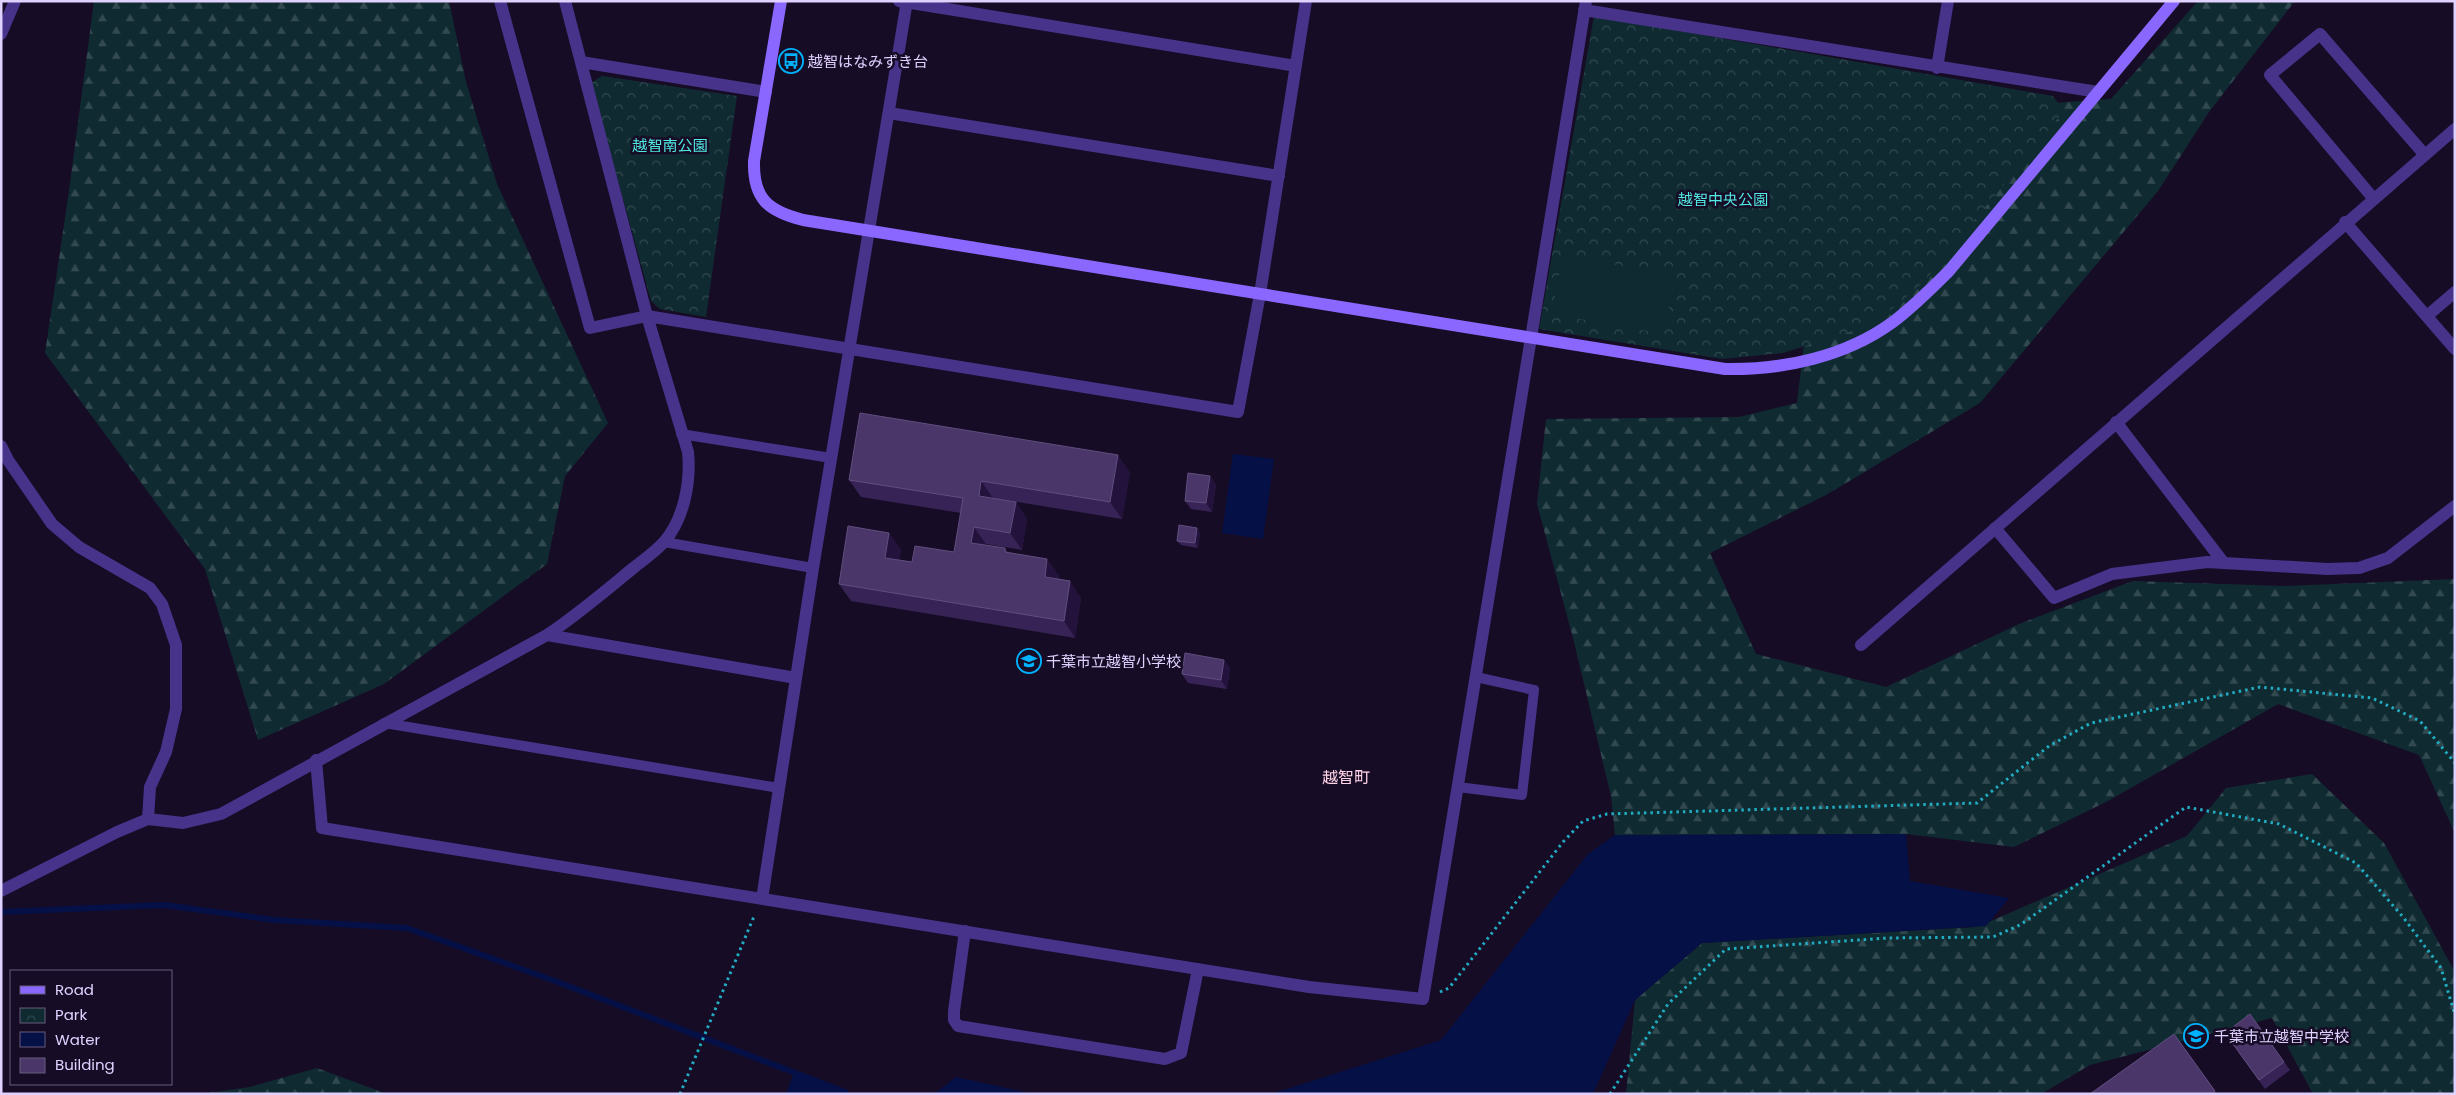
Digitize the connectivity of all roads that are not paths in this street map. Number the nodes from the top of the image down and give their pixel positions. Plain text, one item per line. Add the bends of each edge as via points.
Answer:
1 (15, 1) edge
2 (500, 1) edge
3 (565, 1) edge
4 (781, 1) edge
5 (1306, 1) edge
6 (1948, 1) edge
7 (2174, 1) edge
8 (904, 2) edge
9 (1585, 5) edge
10 (1, 34) edge
11 (582, 62) junction
12 (1296, 66) junction
13 (1937, 68) junction
14 (766, 92) junction
15 (2098, 92) junction
16 (889, 114) junction
17 (2455, 129) edge
18 (2424, 154) junction
19 (1278, 176) junction
20 (2373, 198) junction
21 (2345, 222) junction
22 (870, 231) junction
23 (2455, 292) edge
24 (1260, 294) junction
25 (647, 316) junction
26 (2426, 316) junction
27 (1531, 338) junction
28 (851, 349) junction
29 (2455, 349) edge
30 (2116, 422) junction
31 (681, 434) junction
32 (1, 446) edge
33 (831, 458) junction
34 (2455, 506) edge
35 (1995, 528) junction
36 (664, 542) junction
37 (2223, 562) junction
38 (813, 568) junction
39 (547, 635) junction
40 (1861, 645) dead end
41 (1476, 677) junction
42 (796, 678) junction
43 (384, 723) junction
44 (316, 760) junction
45 (779, 788) junction
46 (1458, 788) junction
47 (148, 819) junction
48 (1, 891) edge
49 (762, 900) junction
50 (965, 931) junction
51 (1198, 969) junction

1 - 10 street
2 - 25 street via 590,328
3 - 11 street
4 - 14 street
5 - 12 street
6 - 13 street
7 - 15 street
8 - 12 street
8 - 16 street
9 - 13 street
9 - 27 street
11 - 14 street
11 - 25 street
12 - 19 street
13 - 15 street
14 - 22 street via 754,179 770,208 784,216
15 - 27 street via 1949,271 1892,323 1854,344 1809,360 1754,370 1725,369
16 - 19 street
16 - 22 street
17 - 18 street
18 - 20 street
18 - 20 street via 2320,34 2270,76
19 - 24 street
20 - 21 street
21 - 26 street
21 - 30 street
22 - 24 street
22 - 28 street
23 - 26 street
24 - 27 street
24 - 28 street via 1238,412
25 - 28 street
25 - 31 street
26 - 29 street
27 - 41 street
28 - 33 street
30 - 35 street
30 - 37 street
31 - 33 lane
31 - 36 street via 688,452 690,471 678,518
32 - 47 street via 52,524 79,547 150,588 162,604 176,645 176,709 166,752 150,787
33 - 38 street
34 - 37 street via 2388,558 2359,568 2327,570
35 - 37 street via 2054,598 2112,574
35 - 40 street
36 - 38 lane
36 - 39 street
38 - 42 street
39 - 42 street
39 - 43 street
41 - 46 street
41 - 46 lane via 1534,690 1522,795
42 - 45 street
43 - 44 street
43 - 45 lane
44 - 47 street via 221,814 183,823
44 - 49 street via 322,828
45 - 49 street
46 - 51 street via 1424,999 1309,987
47 - 48 street
49 - 50 street
50 - 51 street
50 - 51 street via 954,1020 958,1026 1165,1058 1175,1056 1180,1053

